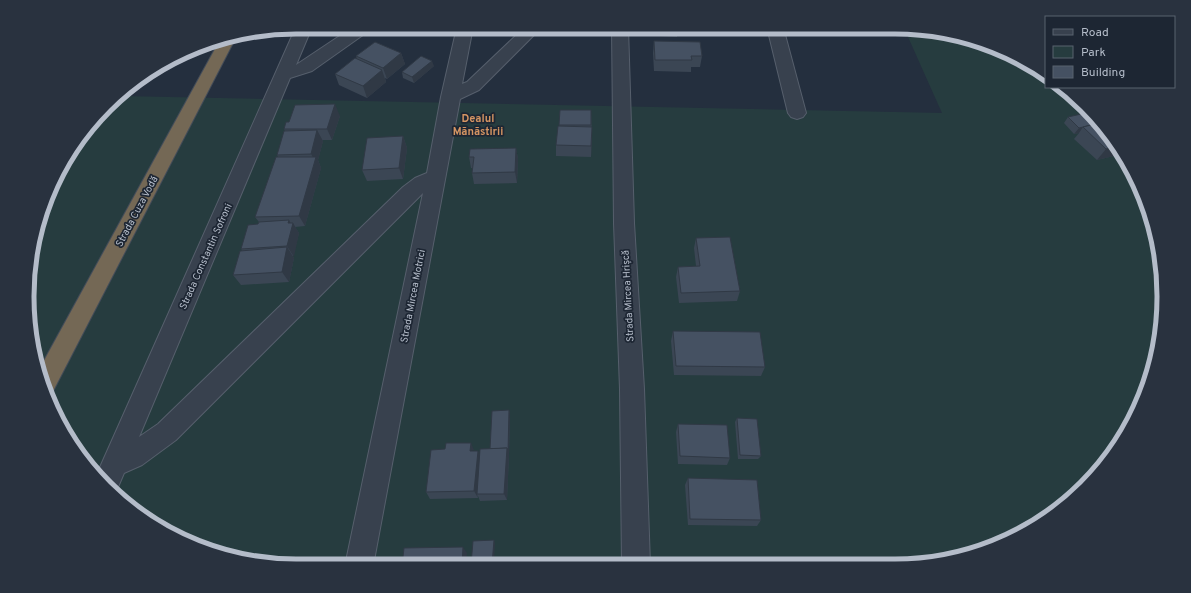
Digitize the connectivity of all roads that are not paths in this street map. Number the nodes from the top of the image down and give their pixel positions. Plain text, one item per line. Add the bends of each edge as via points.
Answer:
1 (301, 34) edge
2 (354, 34) edge
3 (464, 34) edge
4 (527, 34) edge
5 (620, 34) edge
6 (777, 34) edge
7 (226, 44) edge
8 (285, 74) junction
9 (450, 97) junction
10 (797, 114) dead end
11 (435, 177) junction
12 (47, 379) edge
13 (113, 465) junction
14 (108, 479) edge
15 (360, 559) edge
16 (636, 559) edge

1 - 8 street, Strada Constantin Sofroni
2 - 8 street via 306,67
3 - 9 street, Strada Mircea Motrici
4 - 9 street via 473,86
5 - 16 street, Strada Mircea Hrișcă
6 - 10 street
7 - 12 highway, Strada Cuza Vodă
8 - 13 street, Strada Constantin Sofroni
9 - 11 street, Strada Mircea Motrici
11 - 13 street via 410,192 167,432 133,456
11 - 15 street, Strada Mircea Motrici
13 - 14 street, Strada Constantin Sofroni

